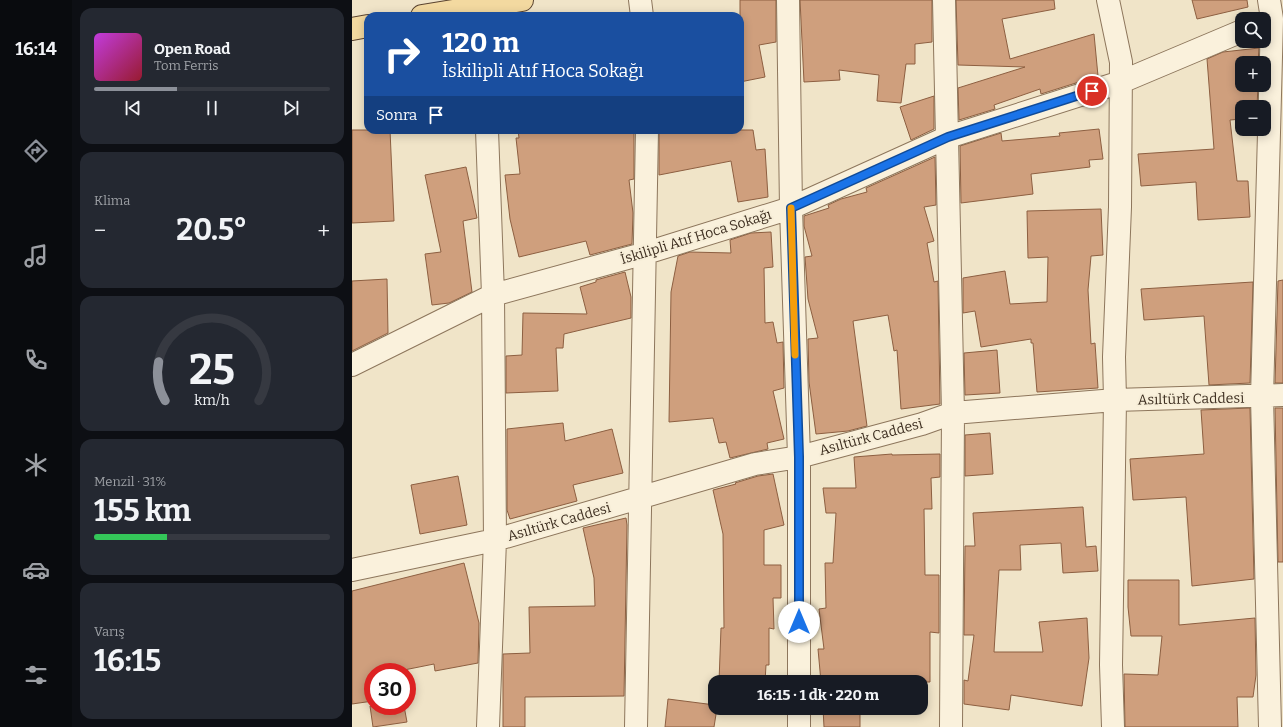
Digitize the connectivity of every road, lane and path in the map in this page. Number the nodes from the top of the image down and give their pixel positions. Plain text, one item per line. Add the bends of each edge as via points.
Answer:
1 (522, 0) edge
2 (640, 0) edge
3 (788, 0) edge
4 (944, 0) edge
5 (1108, 0) edge
6 (455, 5) edge
7 (483, 11) edge
8 (434, 12) edge
9 (642, 12) edge
10 (1272, 14) edge
11 (364, 27) edge
12 (352, 29) edge
13 (1235, 34) edge
14 (1121, 82) junction
15 (487, 134) edge
16 (647, 134) edge
17 (948, 137) junction
18 (791, 208) junction
19 (646, 253) junction
20 (493, 295) junction
21 (352, 365) edge
22 (1273, 396) edge
23 (1116, 400) junction
24 (953, 414) junction
25 (799, 457) junction
26 (639, 498) junction
27 (495, 540) junction
28 (352, 570) edge
29 (799, 675) edge
30 (799, 715) edge
31 (488, 727) edge
32 (636, 727) edge
33 (799, 727) edge
34 (951, 727) edge
35 (1113, 727) edge
36 (1270, 727) edge

1 - 7 main road
2 - 9 street
3 - 18 street
4 - 17 street
5 - 14 street via 1121,62
6 - 7 main road
6 - 8 main road
10 - 22 street
11 - 12 main road
13 - 14 street, İskilipli Atıf Hoca Sokağı
14 - 17 street, İskilipli Atıf Hoca Sokağı
14 - 23 street via 1120,207 1114,357
15 - 20 street
16 - 19 street
17 - 18 street, İskilipli Atıf Hoca Sokağı
17 - 24 street
18 - 19 street, İskilipli Atıf Hoca Sokağı
18 - 25 street
19 - 20 street, İskilipli Atıf Hoca Sokağı
19 - 26 street
20 - 21 street, İskilipli Atıf Hoca Sokağı
20 - 27 street
22 - 23 street, Asıltürk Caddesi
22 - 36 street
23 - 24 street, Asıltürk Caddesi
23 - 35 street via 1111,665
24 - 25 street, Asıltürk Caddesi
24 - 34 street
25 - 26 street, Asıltürk Caddesi via 755,464
25 - 29 street
26 - 27 street, Asıltürk Caddesi
26 - 32 street
27 - 28 street, Asıltürk Caddesi
27 - 31 street
30 - 33 street

